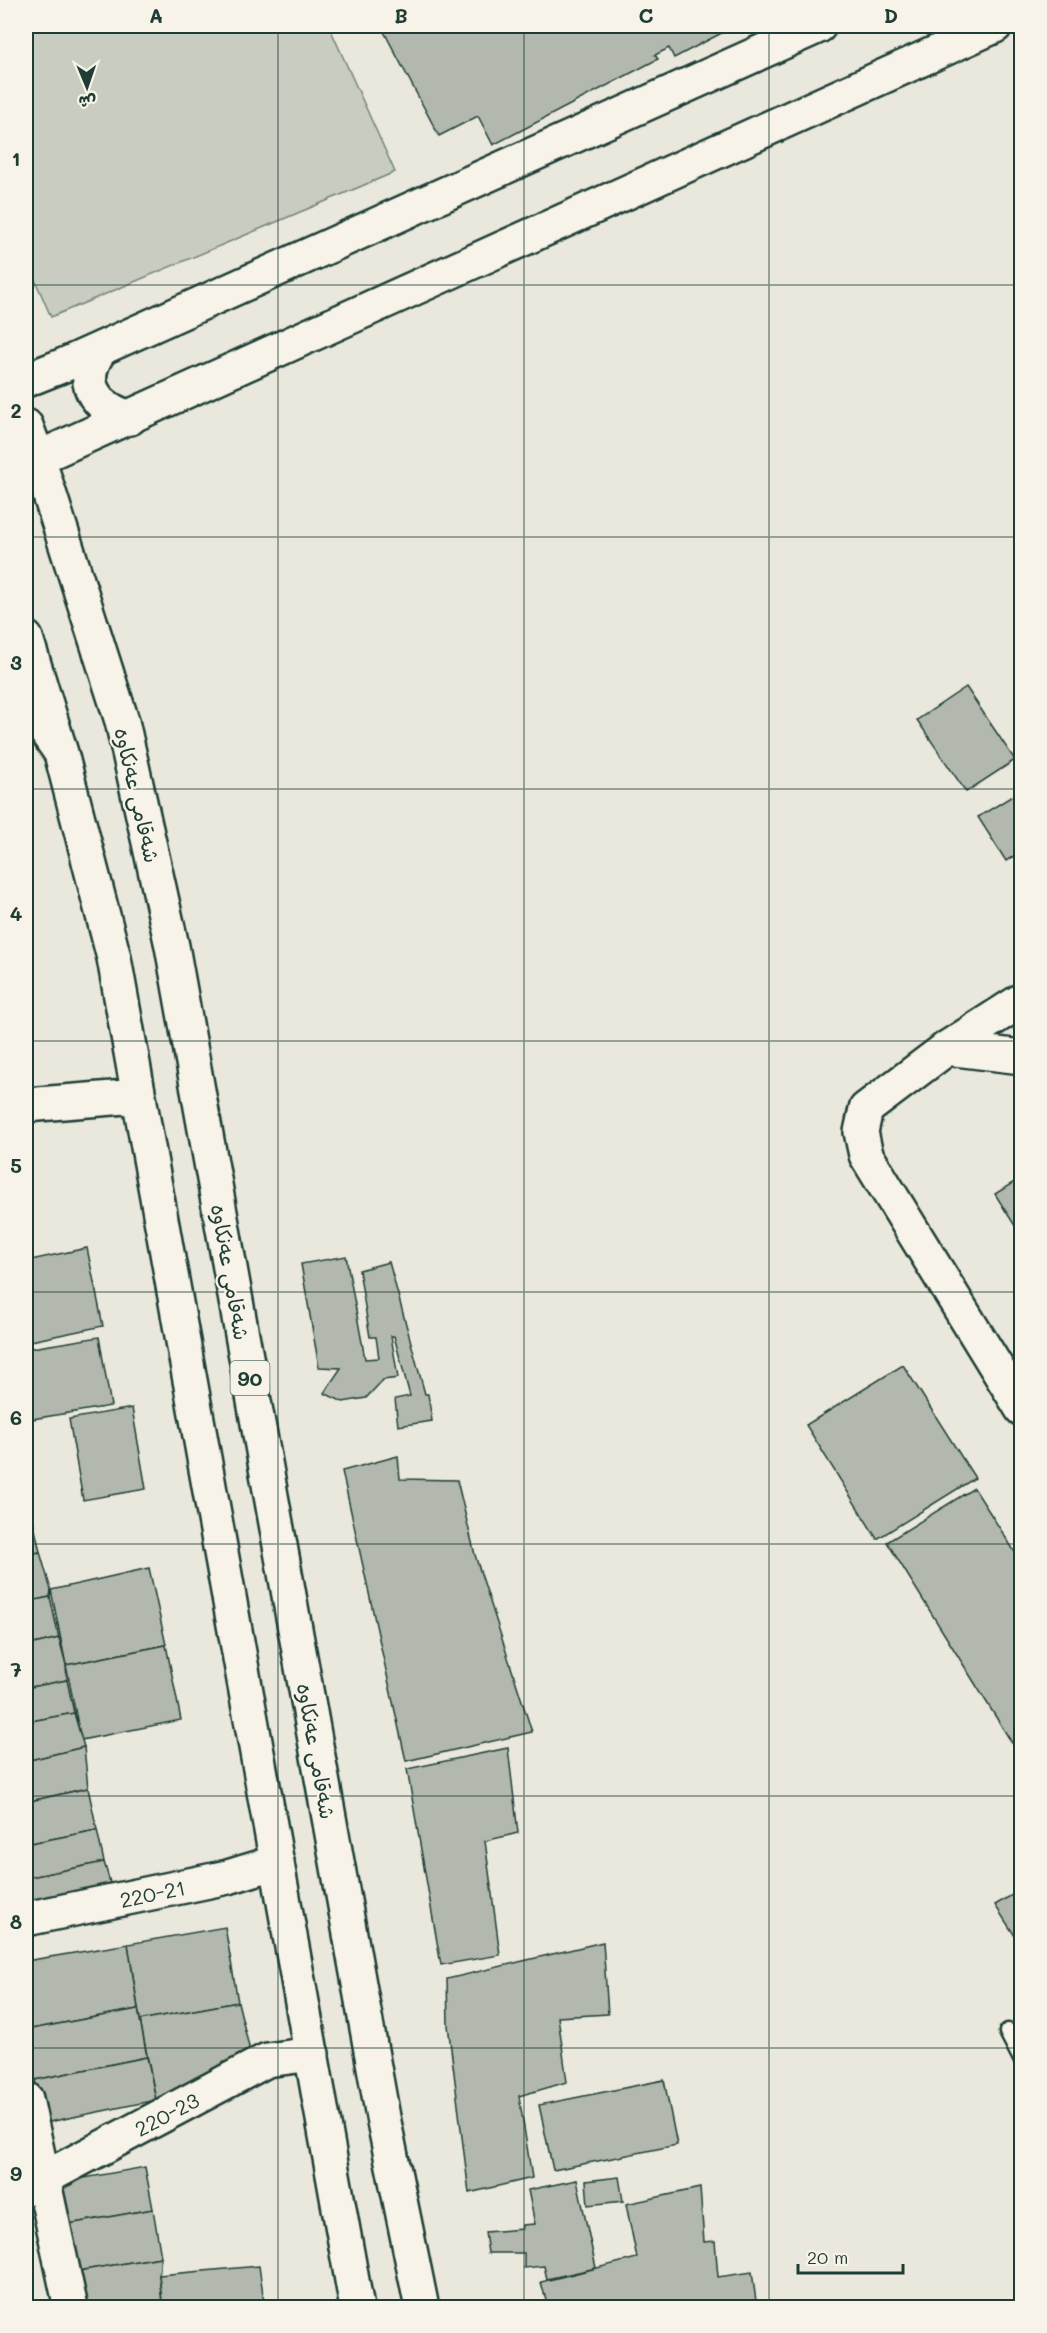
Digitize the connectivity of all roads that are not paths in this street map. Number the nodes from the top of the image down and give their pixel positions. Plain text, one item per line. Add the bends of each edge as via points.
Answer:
1 (819, 26) edge
2 (995, 26) edge
3 (101, 349) junction
4 (26, 380) edge
5 (130, 418) junction
6 (26, 426) edge
7 (38, 458) junction
8 (26, 638) edge
9 (26, 711) edge
10 (61, 753) junction
11 (1022, 1000) edge
12 (947, 1048) junction
13 (1022, 1057) edge
14 (138, 1096) junction
15 (26, 1106) edge
16 (1022, 1410) edge
17 (277, 1862) junction
18 (26, 1919) edge
19 (1008, 2032) dead end
20 (312, 2054) junction
21 (1022, 2059) edge
22 (26, 2099) edge
23 (34, 2184) edge
24 (71, 2307) edge
25 (357, 2307) edge
26 (422, 2307) edge

1 - 3 main road
2 - 5 main road
3 - 4 main road
3 - 5 main road via 89,371 94,395 102,406
5 - 7 main road
6 - 7 main road, شەقامی عەنکاوە / 90
7 - 26 main road, شەقامی عەنکاوە / 90 via 122,721 172,946 383,2117
8 - 10 main road
9 - 10 main road via 41,724
10 - 14 main road via 114,958
11 - 12 main road
12 - 13 main road
12 - 16 main road via 866,1109 861,1132 866,1155
14 - 15 main road
14 - 17 main road
17 - 18 main road, 220-21 via 228,1877
17 - 20 main road
19 - 21 lane
20 - 23 main road, 220-23 via 267,2060
20 - 25 main road
22 - 23 main road
23 - 24 main road

